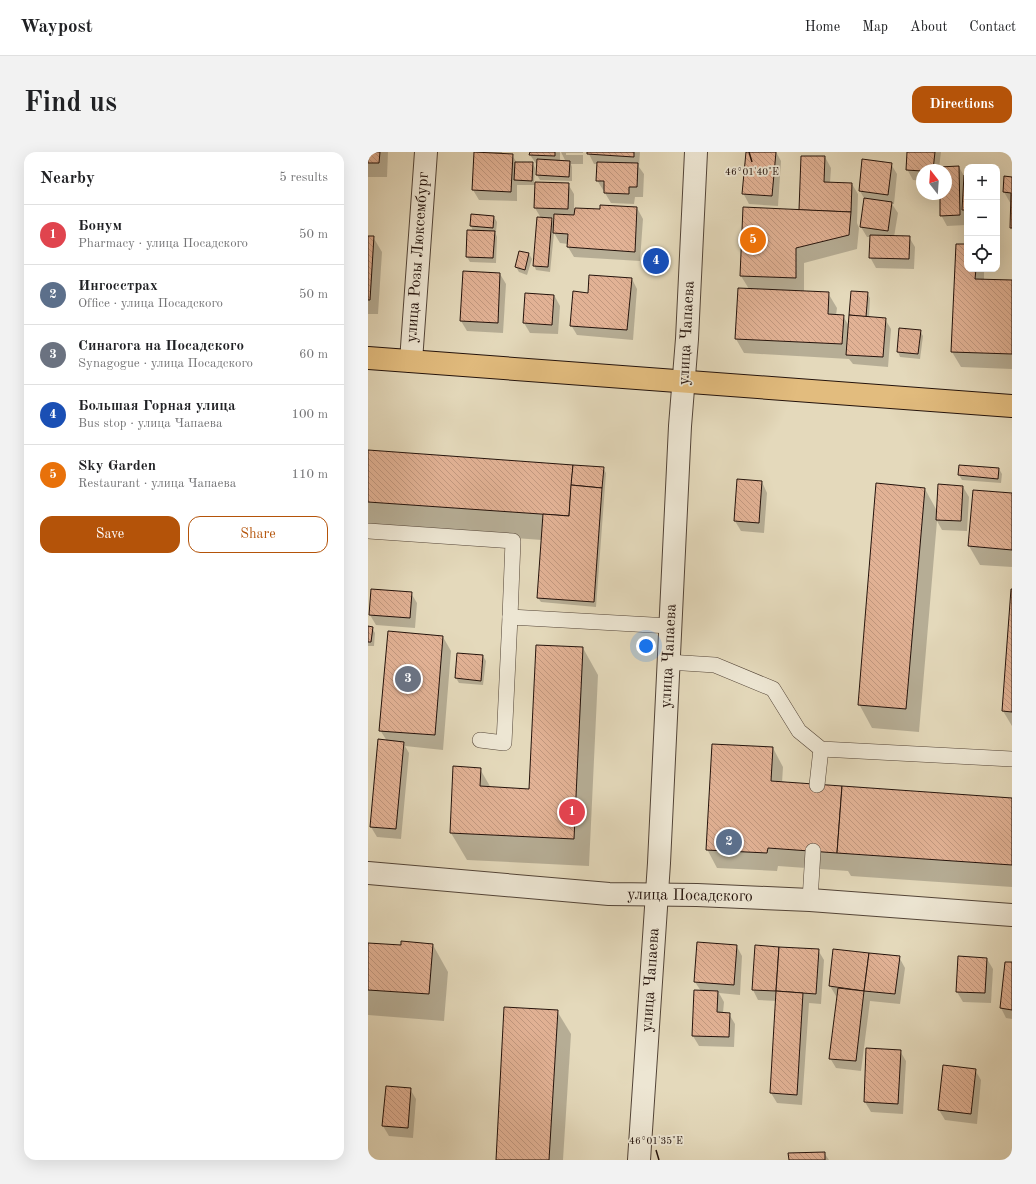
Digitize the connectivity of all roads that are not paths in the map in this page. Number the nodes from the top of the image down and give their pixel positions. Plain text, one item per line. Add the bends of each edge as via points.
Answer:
1 (426, 152) edge
2 (696, 152) edge
3 (368, 358) edge
4 (411, 361) junction
5 (684, 383) junction
6 (1012, 406) edge
7 (368, 531) edge
8 (510, 617) junction
9 (670, 626) junction
10 (668, 662) junction
11 (480, 740) dead end
12 (821, 749) junction
13 (1012, 759) edge
14 (817, 785) dead end
15 (813, 851) dead end
16 (368, 872) edge
17 (656, 895) junction
18 (810, 900) junction
19 (1012, 915) edge
20 (639, 1160) edge

1 - 4 street, улица Розы Люксембург
2 - 5 street, улица Чапаева
3 - 4 main road
4 - 5 main road
5 - 6 main road
5 - 9 street, улица Чапаева
7 - 8 lane via 513,541
8 - 9 lane
8 - 11 lane via 504,743
9 - 10 street, улица Чапаева
10 - 12 lane via 715,665 773,690 799,731
10 - 17 street, улица Чапаева
12 - 13 lane
12 - 14 lane
15 - 18 lane
16 - 17 street, улица Посадского via 609,894
17 - 18 street, улица Посадского via 697,894
17 - 20 street, улица Чапаева
18 - 19 street, улица Посадского

